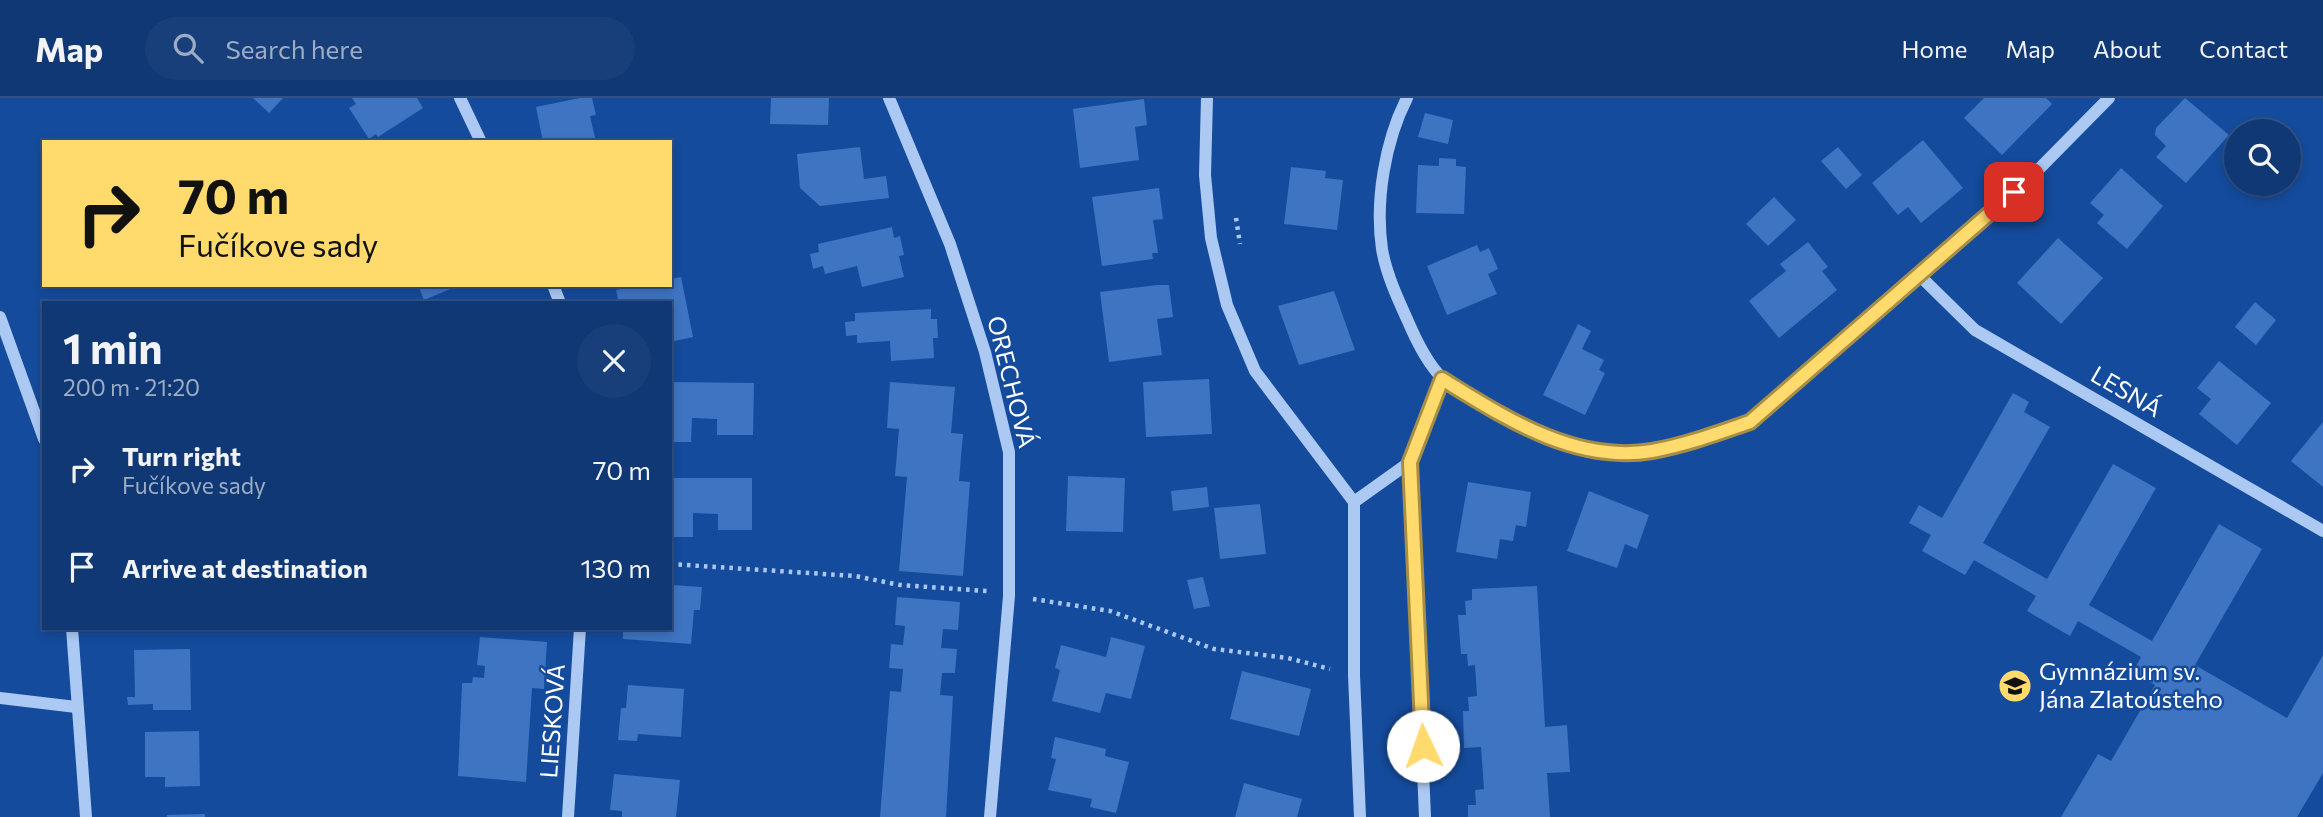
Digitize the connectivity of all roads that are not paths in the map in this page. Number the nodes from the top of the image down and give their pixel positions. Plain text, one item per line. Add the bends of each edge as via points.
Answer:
1 (460, 98) edge
2 (889, 98) edge
3 (1207, 98) edge
4 (1407, 98) edge
5 (2109, 98) edge
6 (480, 140) edge
7 (1919, 275) junction
8 (0, 317) edge
9 (1442, 379) junction
10 (42, 433) edge
11 (1410, 462) junction
12 (1354, 502) junction
13 (2323, 531) edge
14 (72, 630) edge
15 (580, 630) edge
16 (0, 698) edge
17 (76, 707) junction
18 (86, 817) edge
19 (568, 817) edge
20 (990, 817) edge
21 (1360, 817) edge
22 (1425, 817) edge

1 - 6 street
2 - 20 street, ORECHOVÁ via 950,244 985,352 1009,452 1009,596
3 - 12 street via 1205,175 1210,238 1227,305 1255,371
4 - 9 street via 1387,158 1382,248 1415,338
5 - 7 street via 2033,175
7 - 9 street via 1750,422 1649,452 1601,452 1526,428
7 - 13 street, LESNÁ via 1975,330
8 - 10 street
9 - 11 street
11 - 12 street
11 - 22 street
12 - 21 street
14 - 17 street
15 - 19 street, LIESKOVÁ
16 - 17 street
17 - 18 street

